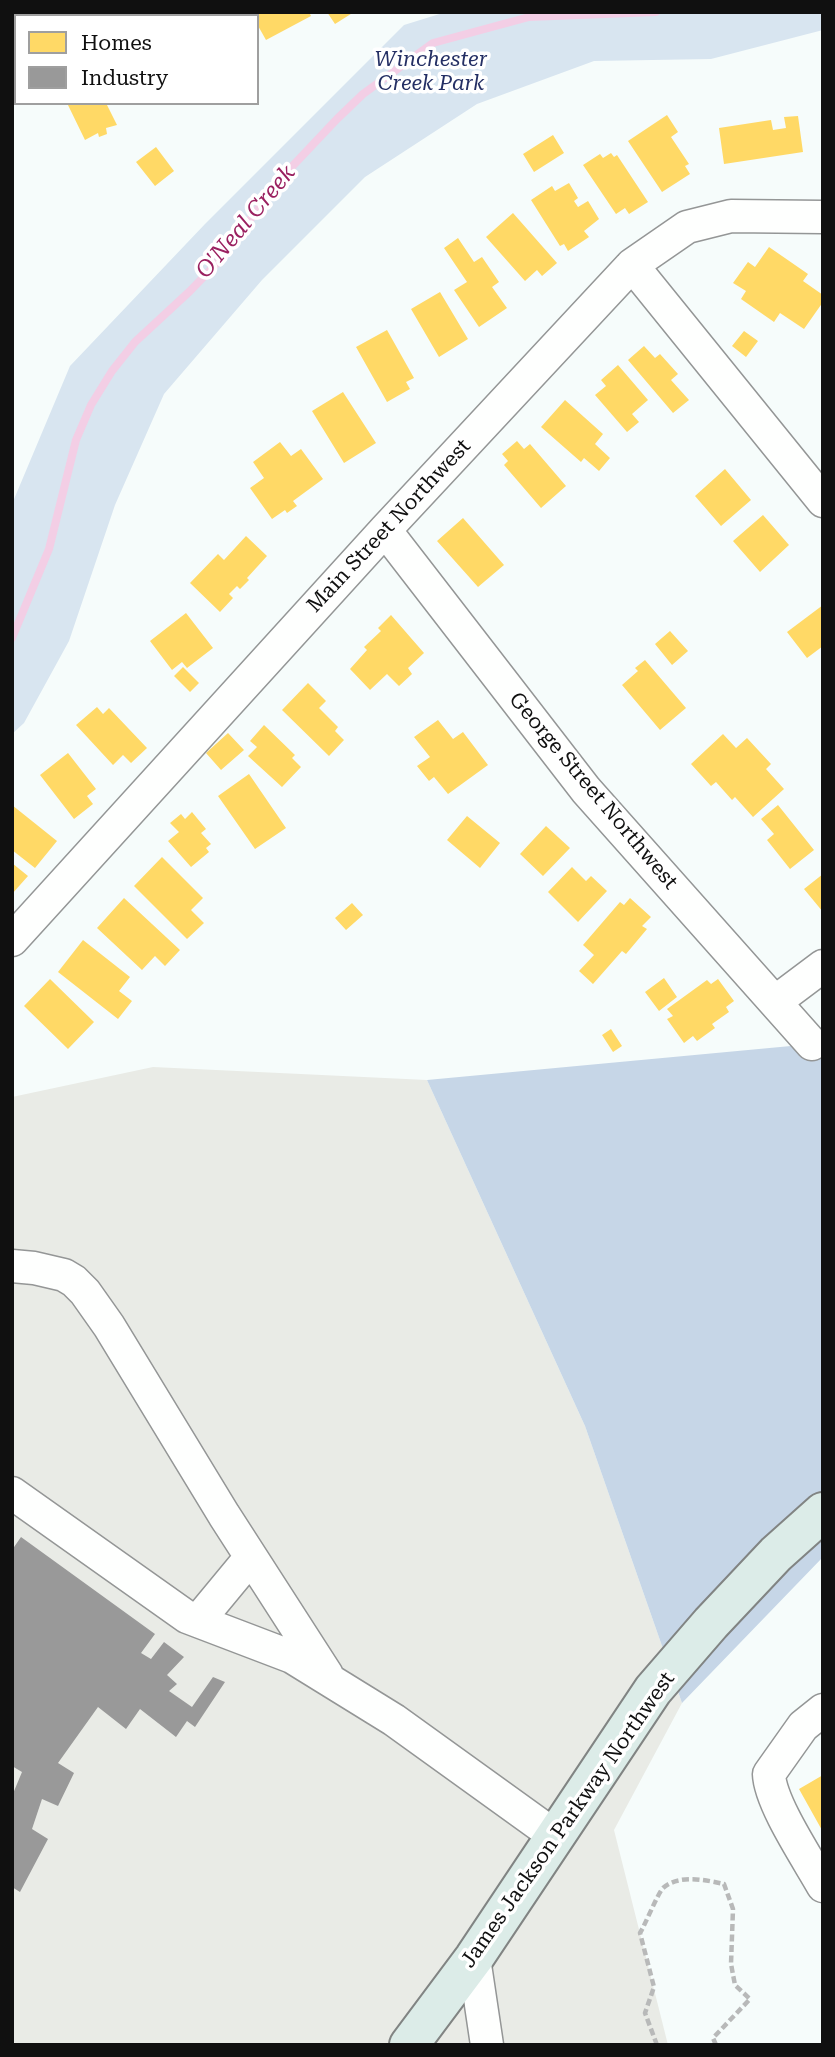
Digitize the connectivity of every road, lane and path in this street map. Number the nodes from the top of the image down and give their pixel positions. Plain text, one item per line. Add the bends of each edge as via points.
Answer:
1 (823, 217) edge
2 (632, 265) junction
3 (823, 501) edge
4 (385, 530) junction
5 (12, 940) edge
6 (823, 966) edge
7 (775, 1002) junction
8 (812, 1044) dead end
9 (12, 1266) edge
10 (12, 1493) edge
11 (823, 1512) edge
12 (251, 1557) junction
13 (198, 1621) junction
14 (332, 1682) junction
15 (823, 1710) edge
16 (555, 1836) junction
17 (823, 1886) edge
18 (474, 1958) junction
19 (409, 2045) edge
20 (487, 2045) edge
21 (657, 2045) edge
22 (716, 2045) edge

1 - 2 street, Main Street Northwest via 731,216 687,226
2 - 3 street
2 - 4 street, Main Street Northwest
4 - 5 street, Main Street Northwest
4 - 7 street, George Street Northwest via 586,790
6 - 7 street
7 - 8 street, George Street Northwest
9 - 12 street via 64,1275 85,1292
10 - 13 street
11 - 16 main road, James Jackson Parkway Northwest via 711,1623 653,1690
12 - 13 street
12 - 14 street
13 - 14 street via 292,1657
14 - 16 street via 394,1720
15 - 17 street via 803,1727 769,1773 785,1818
16 - 18 main road, James Jackson Parkway Northwest
18 - 19 main road, James Jackson Parkway Northwest
18 - 20 street
21 - 22 path via 645,2013 654,1987 640,1933 663,1888 680,1880 701,1879 724,1884 733,1909 735,1985 750,1999 713,2038

